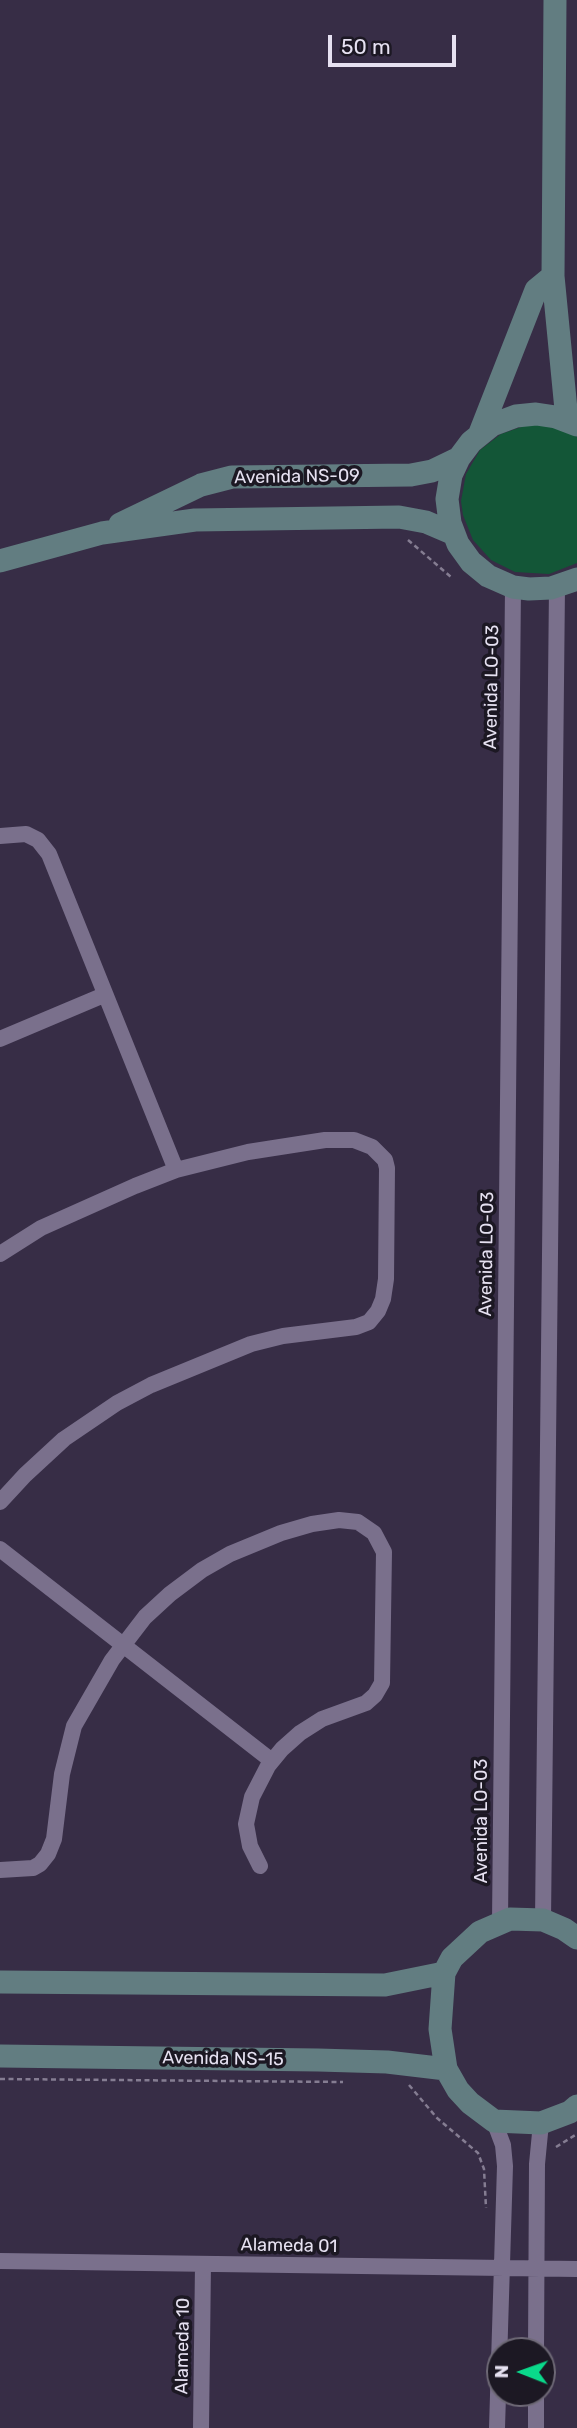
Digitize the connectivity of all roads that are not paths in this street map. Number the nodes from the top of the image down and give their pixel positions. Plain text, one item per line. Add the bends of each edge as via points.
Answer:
1 (555, 0) edge
2 (553, 276) junction
3 (572, 422) edge
4 (480, 433) junction
5 (459, 458) junction
6 (102, 533) junction
7 (454, 534) junction
8 (0, 561) edge
9 (567, 583) edge
10 (513, 587) junction
11 (0, 836) edge
12 (104, 995) junction
13 (0, 1039) edge
14 (176, 1170) junction
15 (0, 1254) edge
16 (0, 1502) edge
17 (0, 1549) edge
18 (123, 1644) junction
19 (272, 1761) junction
20 (260, 1866) dead end
21 (0, 1870) edge
22 (543, 1920) junction
23 (500, 1922) junction
24 (577, 1938) edge
25 (444, 1973) junction
26 (0, 1982) edge
27 (0, 2056) edge
28 (446, 2069) junction
29 (577, 2106) edge
30 (494, 2121) junction
31 (541, 2123) junction
32 (0, 2261) edge
33 (203, 2264) junction
34 (501, 2269) junction
35 (537, 2269) junction
36 (577, 2269) edge
37 (536, 2337) edge
38 (536, 2407) edge
39 (201, 2428) edge
40 (498, 2428) edge
41 (536, 2428) edge

1 - 2 street
2 - 3 street
2 - 4 street via 536,290
3 - 4 street via 543,414 523,415
4 - 5 street
5 - 6 street, Avenida NS-09 via 411,475 232,477 189,491
5 - 7 street via 448,493
6 - 7 street, Avenida NS-09 via 195,520 400,517
6 - 8 street, Avenida NS-09
7 - 10 street via 479,569
9 - 10 street via 535,590
9 - 22 street
10 - 23 street, Avenida LO-03
11 - 12 street via 26,834 47,850
12 - 13 street
12 - 14 street
14 - 15 street via 41,1228
14 - 16 street via 325,1140 354,1140 372,1147 385,1160 388,1172 387,1272 378,1311 362,1326 251,1344 150,1385 64,1439
17 - 18 street
18 - 19 street
18 - 19 street via 170,1594 230,1554 312,1524 358,1522 368,1528 380,1541 385,1558 380,1687 366,1703 307,1728
18 - 21 street via 74,1726 51,1848 40,1864 25,1870
19 - 20 street via 252,1797 246,1824
22 - 23 street
22 - 24 street
23 - 25 street via 480,1932 452,1958
25 - 26 street via 384,1985
25 - 28 street via 440,2029
27 - 28 street, Avenida NS-15 via 332,2060
28 - 30 street via 458,2090
29 - 31 street
30 - 31 street
30 - 34 street via 503,2146
31 - 35 street
32 - 33 street, Alameda 01
33 - 34 street, Alameda 01
33 - 39 street, Alameda 10
34 - 35 street, Alameda 01
34 - 40 street
35 - 36 street, Alameda 01
35 - 37 street
38 - 41 street

